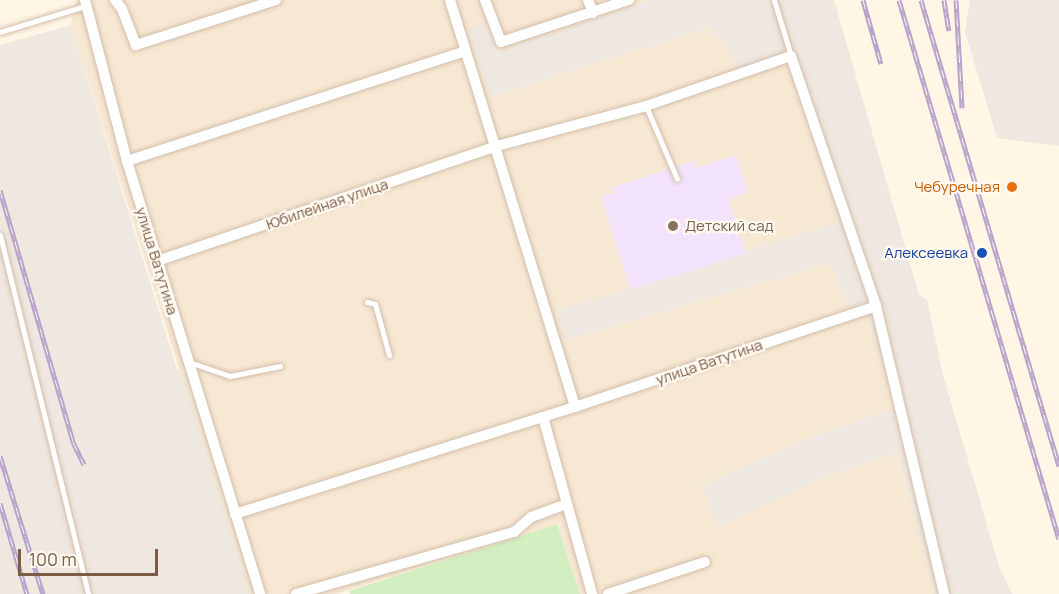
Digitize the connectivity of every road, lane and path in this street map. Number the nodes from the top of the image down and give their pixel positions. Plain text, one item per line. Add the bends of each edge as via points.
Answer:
1 (115, 0) edge
2 (276, 0) edge
3 (450, 0) edge
4 (485, 0) edge
5 (588, 0) edge
6 (629, 0) edge
7 (774, 0) edge
8 (87, 2) edge
9 (593, 13) junction
10 (0, 33) edge
11 (466, 51) junction
12 (791, 56) junction
13 (646, 106) junction
14 (496, 146) junction
15 (127, 161) junction
16 (677, 179) dead end
17 (0, 235) edge
18 (157, 261) junction
19 (368, 302) dead end
20 (876, 306) junction
21 (389, 355) dead end
22 (188, 361) junction
23 (280, 366) dead end
24 (575, 407) junction
25 (543, 417) junction
26 (567, 504) junction
27 (235, 514) junction
28 (705, 562) dead end
29 (88, 594) edge
30 (260, 594) edge
31 (296, 594) edge
32 (592, 594) edge
33 (608, 594) edge
34 (944, 594) edge

1 - 2 street via 136,45
3 - 11 street
4 - 9 street via 501,42
5 - 9 street
6 - 9 street
7 - 12 lane
8 - 10 lane
8 - 15 street, улица Ватутина
11 - 14 street
11 - 15 street
12 - 13 street, Юбилейная улица
12 - 20 street
13 - 14 street, Юбилейная улица
13 - 16 lane
14 - 18 street, Юбилейная улица
14 - 24 street
15 - 18 street, улица Ватутина
17 - 29 lane
18 - 22 street, улица Ватутина
19 - 21 lane via 375,304
20 - 24 street, улица Ватутина
20 - 34 street
22 - 23 lane via 230,376
22 - 27 street, улица Ватутина
24 - 25 street, улица Ватутина
25 - 26 street
25 - 27 street, улица Ватутина
26 - 31 street via 531,517 514,532
26 - 32 street
27 - 30 street, улица Ватутина
28 - 33 street

